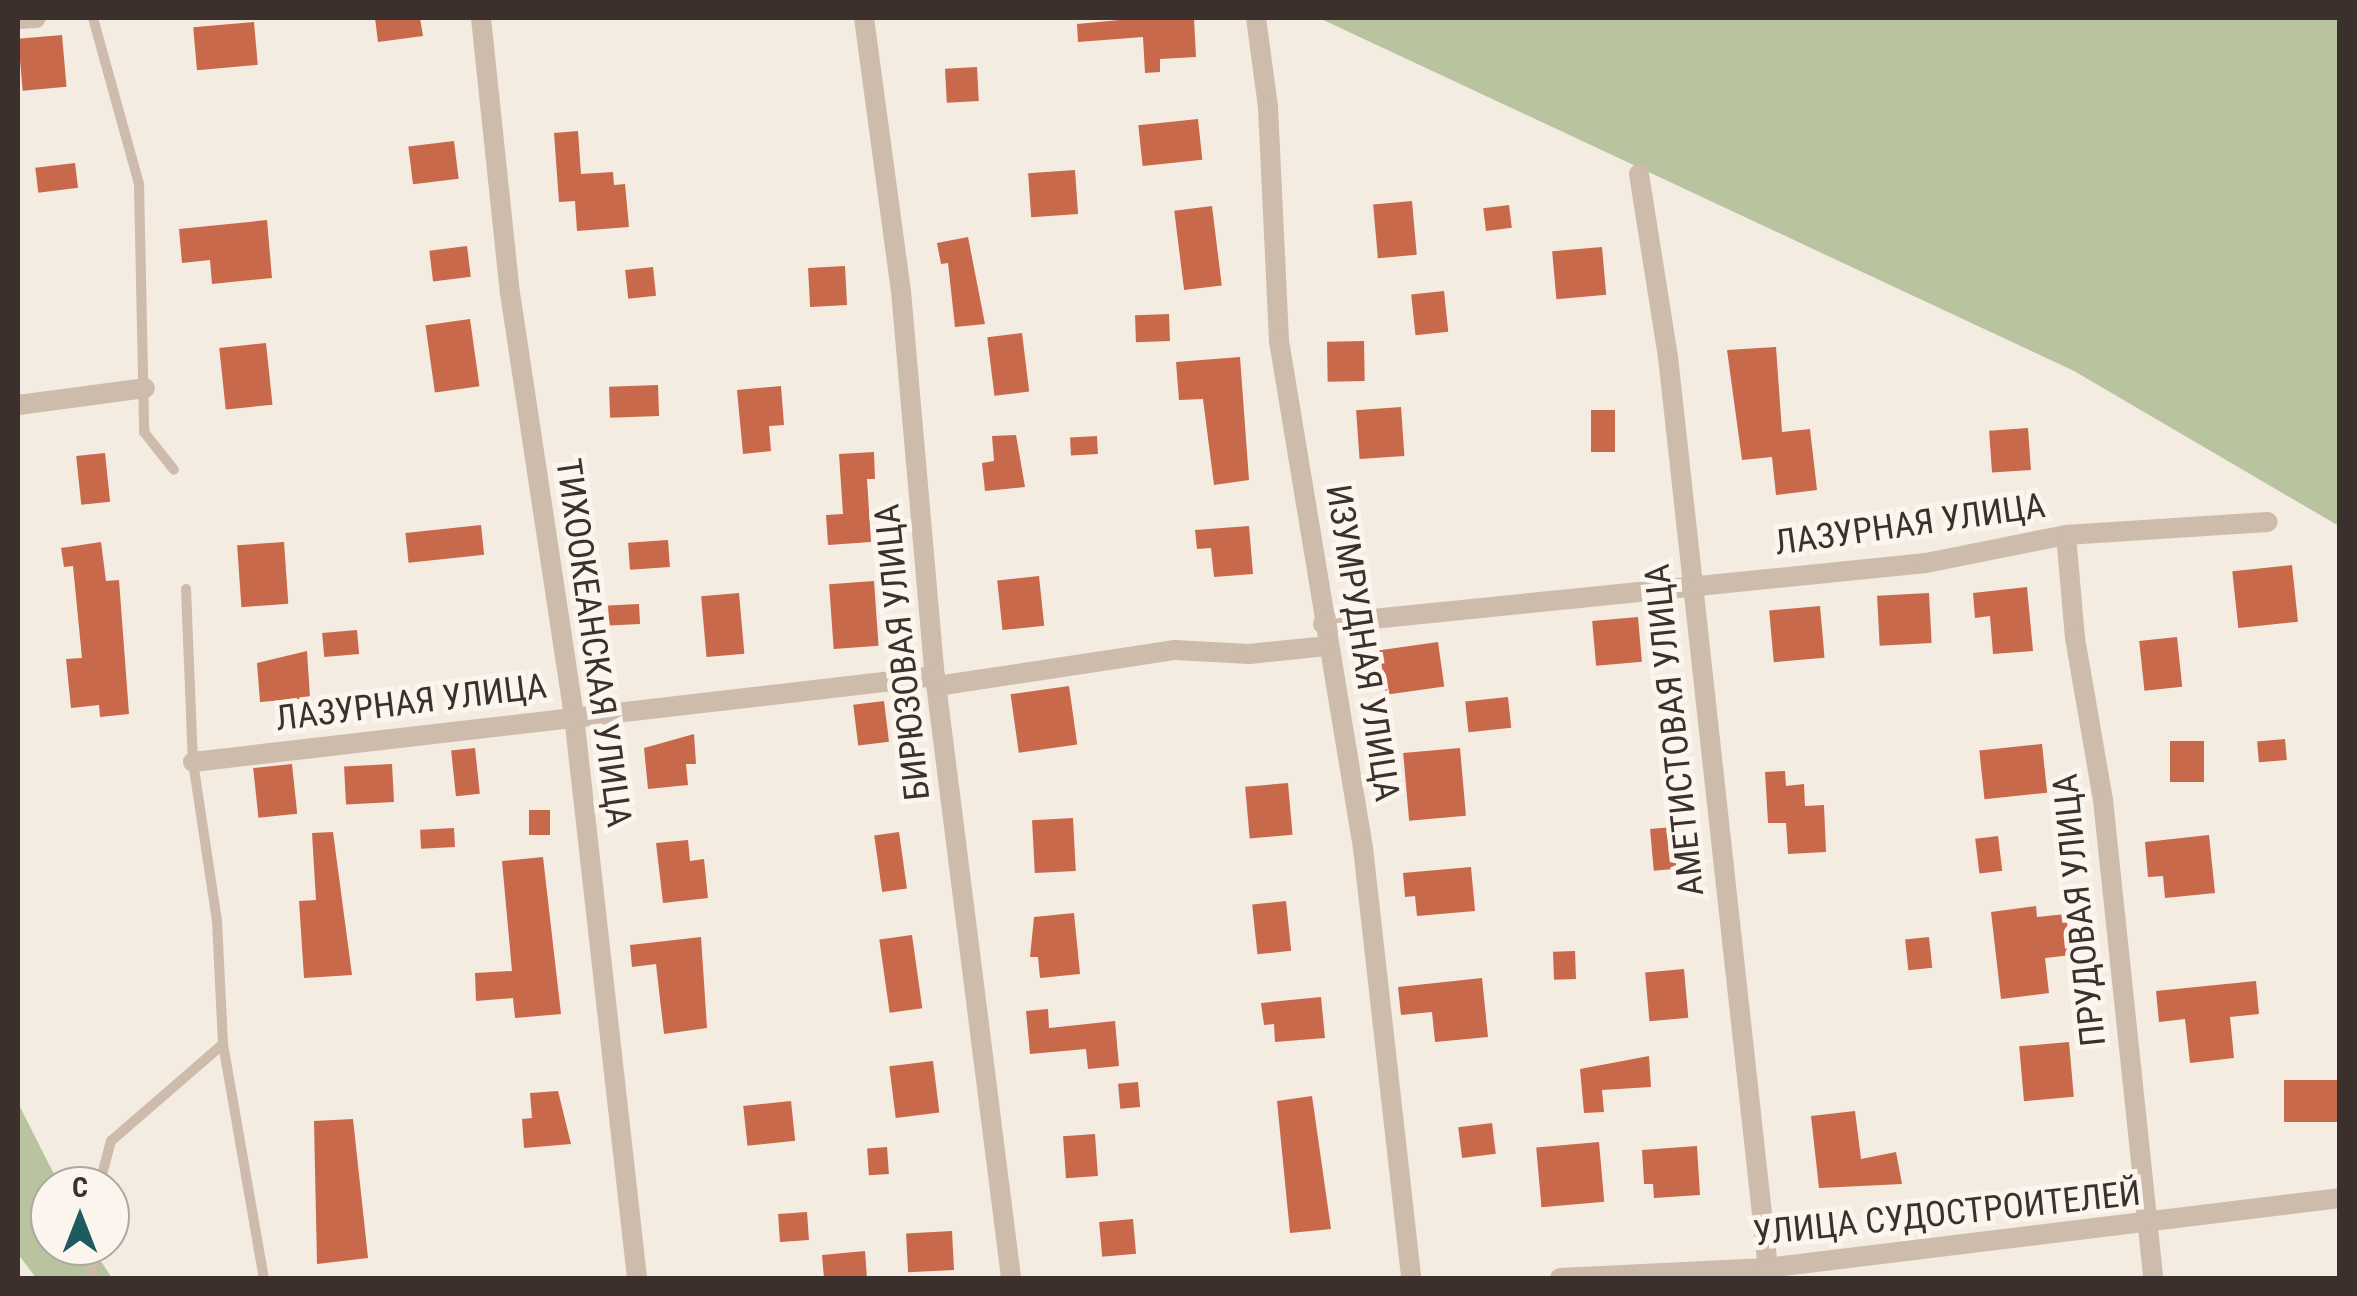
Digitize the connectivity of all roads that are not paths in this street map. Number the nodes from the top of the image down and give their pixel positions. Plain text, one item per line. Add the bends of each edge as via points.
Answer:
1 (36, 18) edge
2 (92, 18) edge
3 (480, 18) edge
4 (864, 18) edge
5 (1256, 18) edge
6 (18, 19) edge
7 (1639, 174) dead end
8 (144, 388) junction
9 (18, 405) edge
10 (174, 470) dead end
11 (2268, 522) dead end
12 (2066, 535) junction
13 (1692, 586) junction
14 (186, 590) dead end
15 (1323, 624) junction
16 (1326, 646) junction
17 (936, 681) junction
18 (574, 716) junction
19 (194, 762) junction
20 (223, 1044) junction
21 (105, 1166) edge
22 (2340, 1198) edge
23 (2147, 1225) junction
24 (1768, 1273) edge
25 (264, 1278) edge
26 (637, 1278) edge
27 (1011, 1278) edge
28 (1410, 1278) edge
29 (1560, 1278) edge
30 (2153, 1278) edge

1 - 6 street
2 - 8 lane via 140,184
3 - 18 street, ТИХООКЕАНСКАЯ УЛИЦА via 510,293
4 - 17 street, БИРЮЗОВАЯ УЛИЦА via 901,291
5 - 15 street, ИЗУМРУДНАЯ УЛИЦА via 1268,107 1279,341
7 - 13 street, АМЕТИСТОВАЯ УЛИЦА via 1668,357
8 - 9 street
8 - 10 lane via 144,432
11 - 12 street, ЛАЗУРНАЯ УЛИЦА
12 - 13 street, ЛАЗУРНАЯ УЛИЦА via 1926,562
12 - 23 street, ПРУДОВАЯ УЛИЦА via 2075,638 2103,800
13 - 15 street, ЛАЗУРНАЯ УЛИЦА
13 - 24 street, АМЕТИСТОВАЯ УЛИЦА
14 - 19 lane
15 - 16 street, ИЗУМРУДНАЯ УЛИЦА
16 - 17 street, ЛАЗУРНАЯ УЛИЦА via 1249,654 1158,651
16 - 28 street, ИЗУМРУДНАЯ УЛИЦА via 1363,848
17 - 18 street, ЛАЗУРНАЯ УЛИЦА
17 - 27 street, БИРЮЗОВАЯ УЛИЦА
18 - 19 street, ЛАЗУРНАЯ УЛИЦА
18 - 26 street, ТИХООКЕАНСКАЯ УЛИЦА
19 - 20 lane via 217,921
20 - 21 lane via 112,1141
20 - 25 lane
22 - 23 street, УЛИЦА СУДОСТРОИТЕЛЕЙ
23 - 24 street, УЛИЦА СУДОСТРОИТЕЛЕЙ
23 - 30 street, ПРУДОВАЯ УЛИЦА
24 - 29 street, УЛИЦА СУДОСТРОИТЕЛЕЙ

